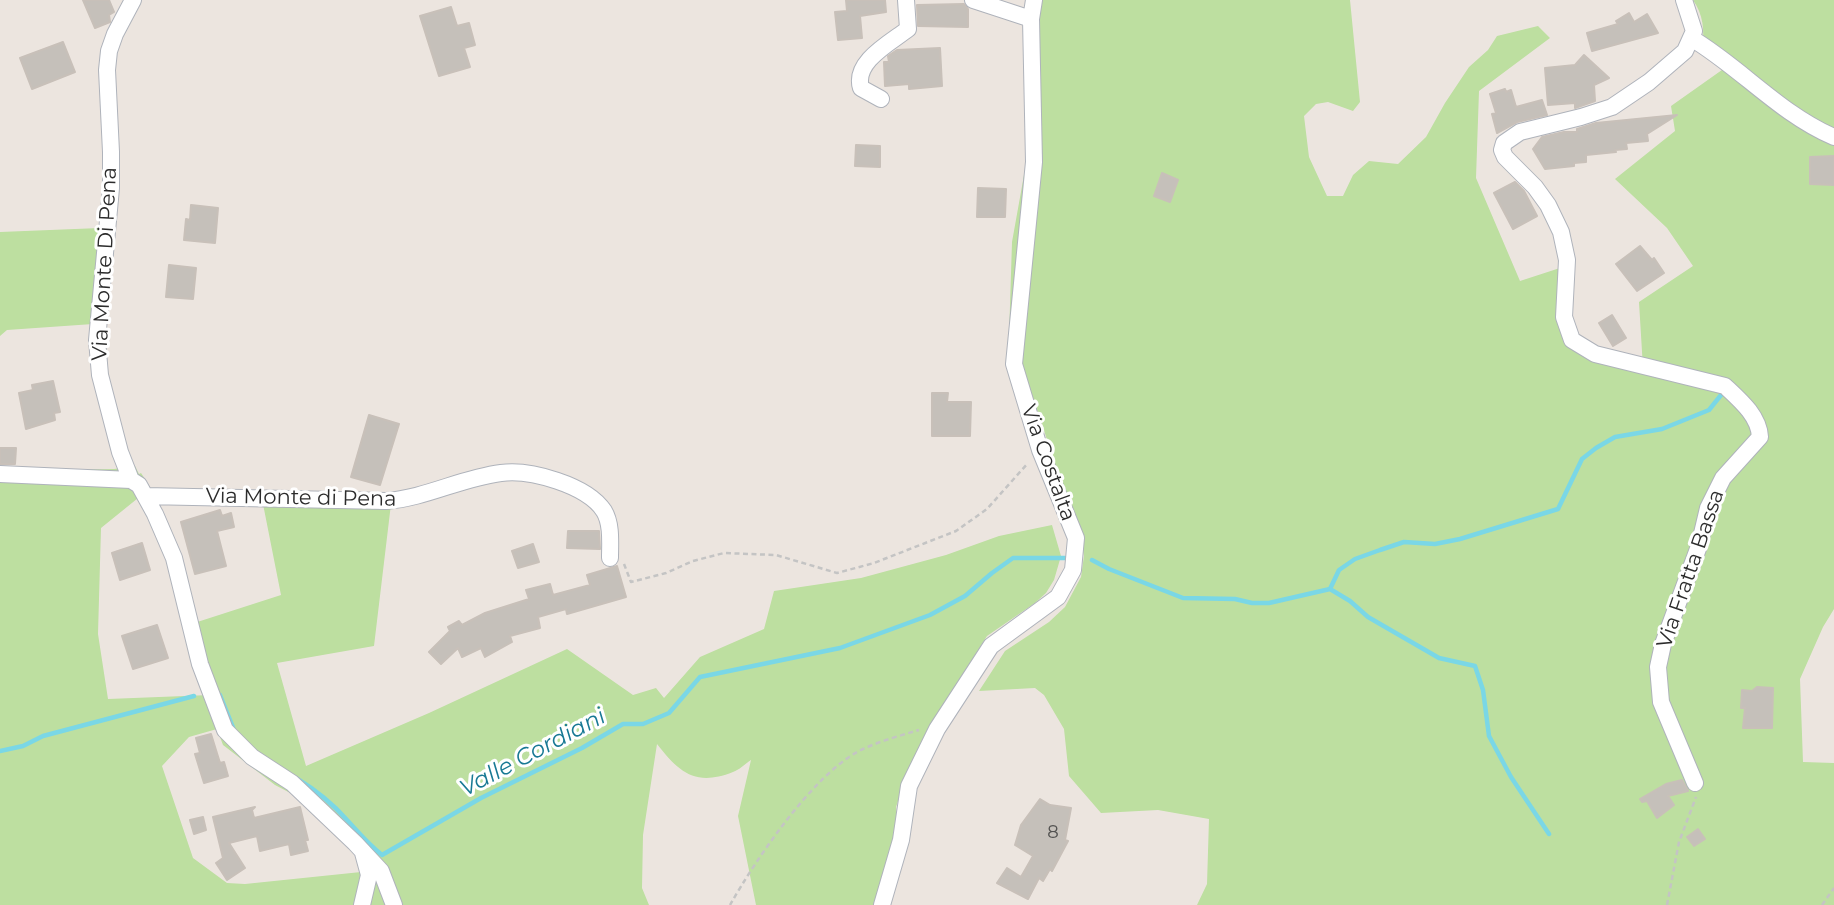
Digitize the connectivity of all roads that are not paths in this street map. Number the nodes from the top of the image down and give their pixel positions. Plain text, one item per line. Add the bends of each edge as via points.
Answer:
1 (133, 0) edge
2 (906, 0) edge
3 (973, 0) edge
4 (1034, 0) edge
5 (1684, 0) edge
6 (1031, 19) junction
7 (1690, 38) junction
8 (881, 99) dead end
9 (1834, 137) edge
10 (0, 474) edge
11 (131, 480) junction
12 (145, 496) junction
13 (610, 558) road end
14 (1695, 783) road end
15 (363, 853) junction
16 (362, 905) edge
17 (394, 905) edge
18 (882, 905) edge

1 - 11 street, Via Monte Di Pena via 109,51 110,188 97,340 100,375
2 - 8 street via 908,29 864,66 858,78 861,88
3 - 6 street
4 - 6 street, Via Costalta
5 - 7 street via 1694,31
6 - 18 street, Via Costalta via 1034,162 1014,364 1040,450 1076,538 1073,570 1058,597 991,646 937,729 909,786 901,840
7 - 9 street via 1714,51 1776,102
7 - 14 street, Via Fratta Bassa via 1685,51 1612,107 1520,132 1504,143 1502,150 1548,205 1561,232 1567,260 1564,317 1572,340 1595,354 1725,386 1759,427 1760,437 1723,478 1708,508 1658,667 1661,702
10 - 11 street
11 - 12 street
12 - 13 street, Via Monte di Pena via 386,501 474,478 526,474 570,485 596,502 609,526
12 - 15 street via 174,558 200,664 225,730 252,757 292,783
15 - 16 street via 369,875
15 - 17 street via 381,871

